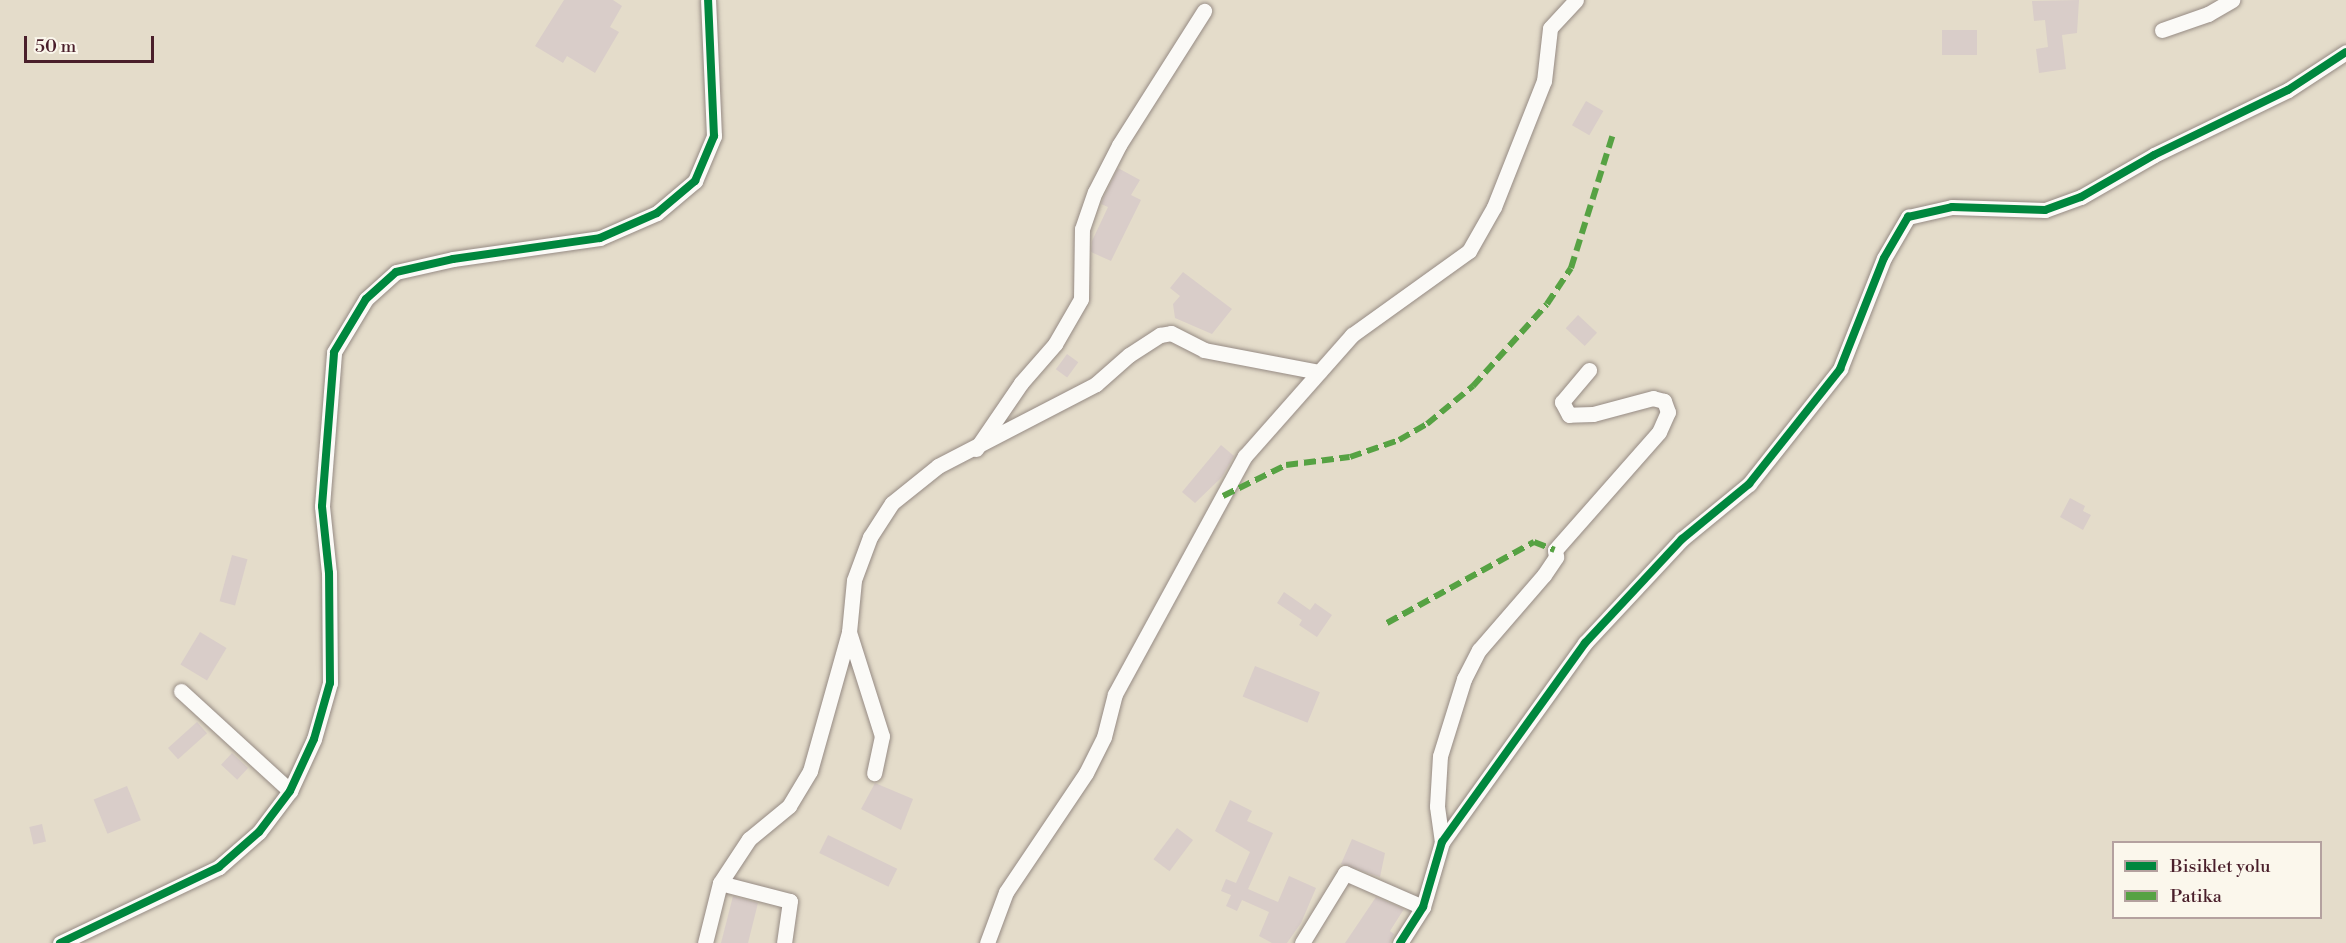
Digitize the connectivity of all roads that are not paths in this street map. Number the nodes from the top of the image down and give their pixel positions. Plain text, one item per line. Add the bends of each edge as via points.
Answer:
1 (708, 0) edge
2 (1576, 0) edge
3 (2232, 0) edge
4 (1204, 11) dead end
5 (2162, 30) dead end
6 (2346, 52) edge
7 (1589, 370) dead end
8 (1319, 372) junction
9 (974, 451) junction
10 (849, 632) junction
11 (181, 691) dead end
12 (874, 773) dead end
13 (290, 791) junction
14 (1442, 842) junction
15 (720, 883) junction
16 (1423, 907) junction
17 (60, 943) edge
18 (705, 943) edge
19 (784, 943) edge
20 (987, 943) edge
21 (1302, 943) edge
22 (1400, 943) edge

1 - 13 street via 714,136 695,181 657,213 600,238 453,259 396,272 366,299 334,352 322,506 329,573 330,683 314,739
2 - 8 street via 1550,28 1544,81 1494,207 1469,251 1352,335
3 - 5 street via 2208,14
4 - 9 street via 1119,146 1095,192 1082,229 1081,299 1055,344 1021,383
6 - 14 street via 2288,90 2154,155 2080,197 2045,210 1952,207 1908,217 1884,258 1840,369 1792,434 1749,484 1682,539 1585,643
7 - 14 street via 1562,402 1569,415 1593,414 1653,398 1664,401 1668,412 1659,432 1556,550 1556,557 1544,574 1479,650 1464,679 1440,756 1437,806
8 - 9 street via 1204,350 1171,333 1129,355 1096,384
8 - 20 street via 1245,456 1114,694 1104,737 1086,773 1006,892
9 - 10 street via 938,466 892,504 870,537 854,580
10 - 12 street via 882,736
10 - 15 street via 810,771 789,806 749,839
11 - 13 street
13 - 17 street via 259,832 219,867
14 - 16 street
15 - 18 street
15 - 19 street via 790,901
16 - 21 street via 1345,873
16 - 22 street

